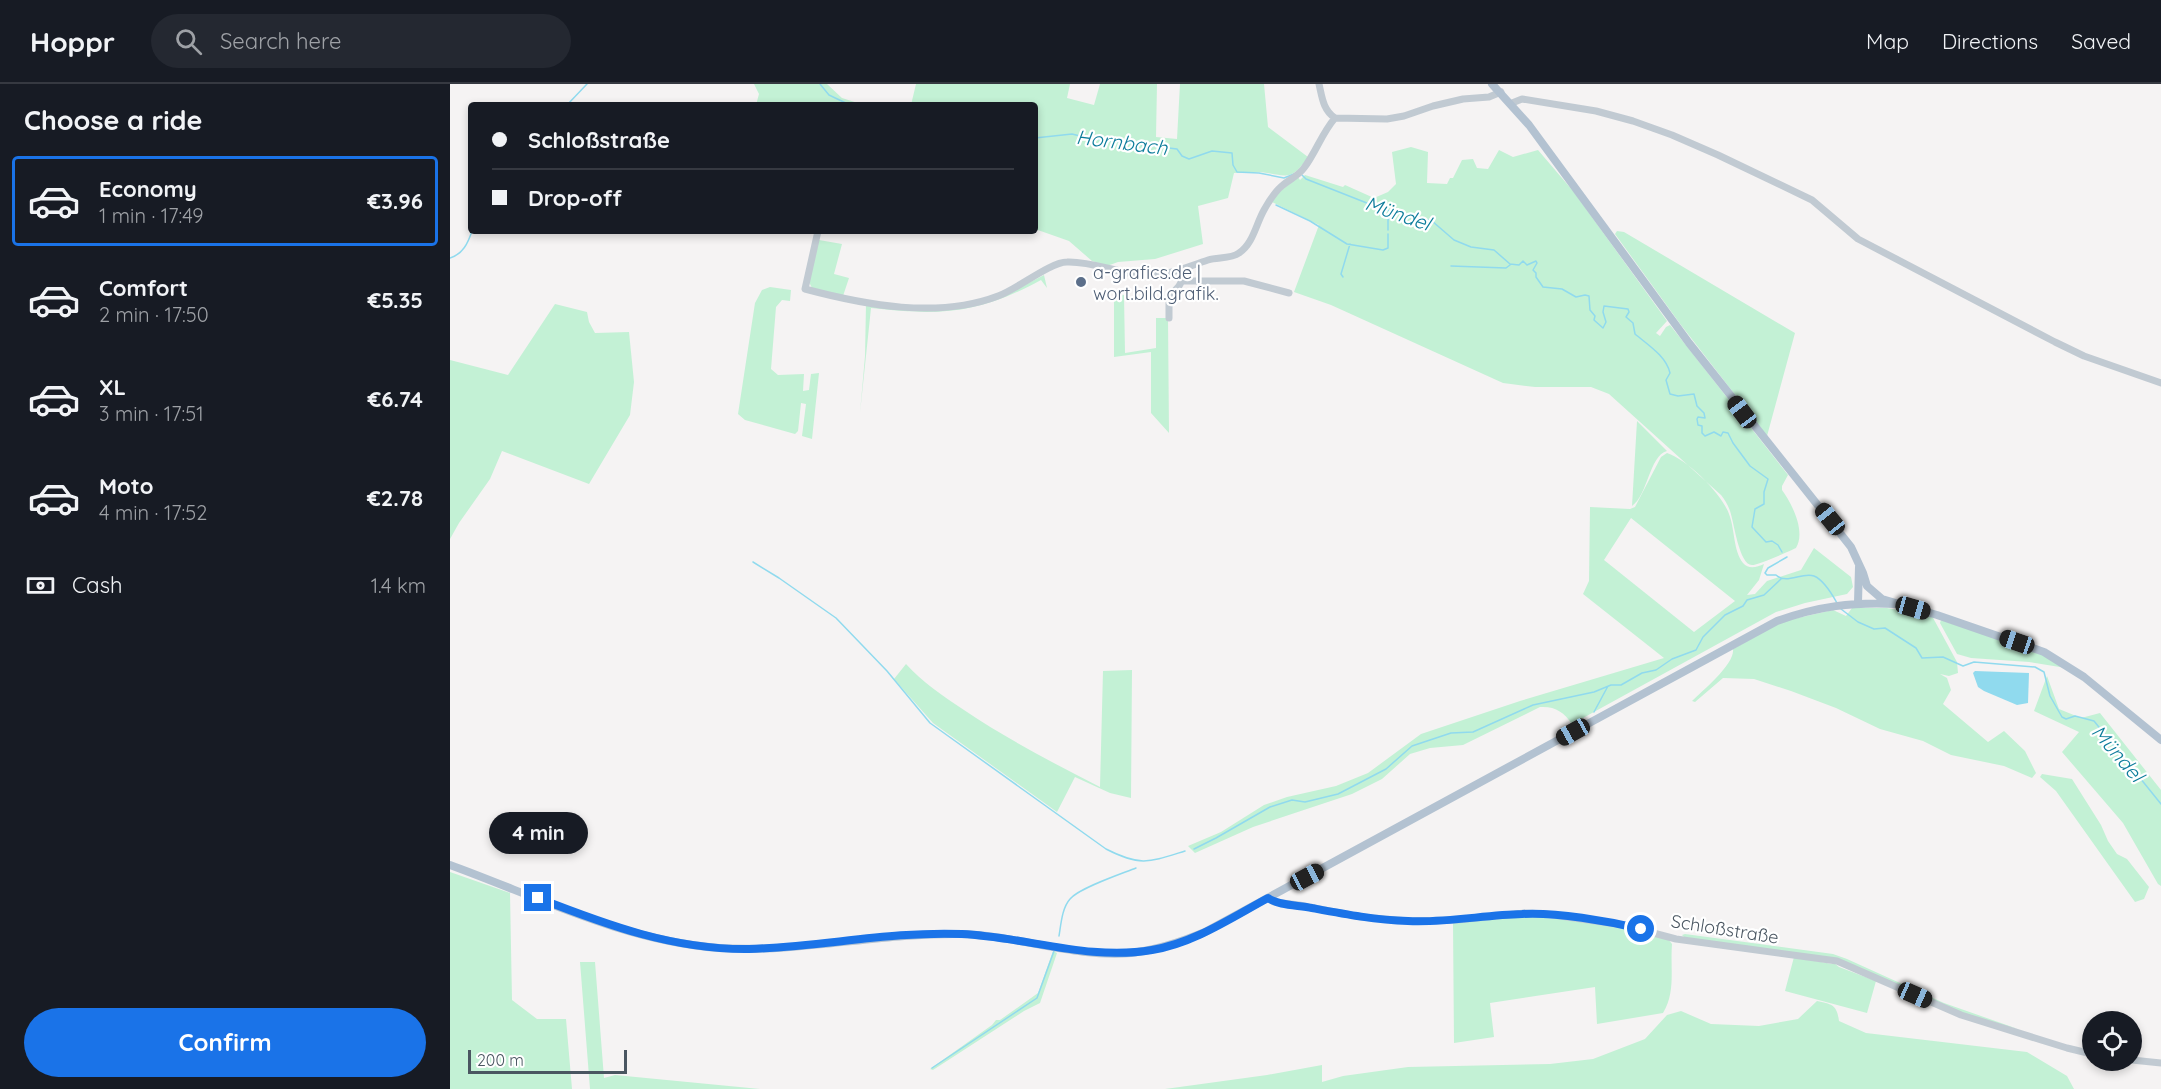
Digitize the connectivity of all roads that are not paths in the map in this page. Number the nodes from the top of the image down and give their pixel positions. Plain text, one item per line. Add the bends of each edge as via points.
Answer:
1 (1319, 84) edge
2 (1492, 84) edge
3 (1501, 92) junction
4 (1512, 103) junction
5 (1335, 118) junction
6 (817, 234) edge
7 (1182, 270) junction
8 (1183, 281) junction
9 (1288, 293) dead end
10 (1169, 318) dead end
11 (2161, 383) edge
12 (1858, 563) junction
13 (1867, 586) junction
14 (1858, 603) junction
15 (1896, 604) junction
16 (2161, 740) edge
17 (450, 865) edge
18 (1268, 898) junction
19 (2082, 1052) edge
20 (2142, 1061) edge
21 (2161, 1063) edge

1 - 5 street via 1324,104
2 - 3 main road
3 - 4 main road
3 - 5 street via 1433,105 1387,119
4 - 11 street via 1522,99 1596,111 1672,135 1812,200 1858,238 2036,332 2084,356
4 - 12 main road via 1722,386 1830,519
5 - 7 street via 1304,168 1275,193 1249,243 1239,254
6 - 7 street via 805,289 914,307 976,303 999,296 1063,262 1144,275
7 - 8 street
8 - 9 street via 1244,281
8 - 10 street via 1169,297
12 - 13 main road
12 - 14 main road
13 - 14 main road
13 - 15 main road via 1882,600
14 - 15 main road
14 - 18 main road via 1777,621
15 - 16 main road via 2044,652 2084,677
17 - 18 main road via 616,928 664,941 720,948 960,934 1130,953 1181,942
18 - 19 street, Schloßstraße via 1361,917 1409,921 1546,914 1623,925 1676,939 1837,961 1961,1015
20 - 21 street

